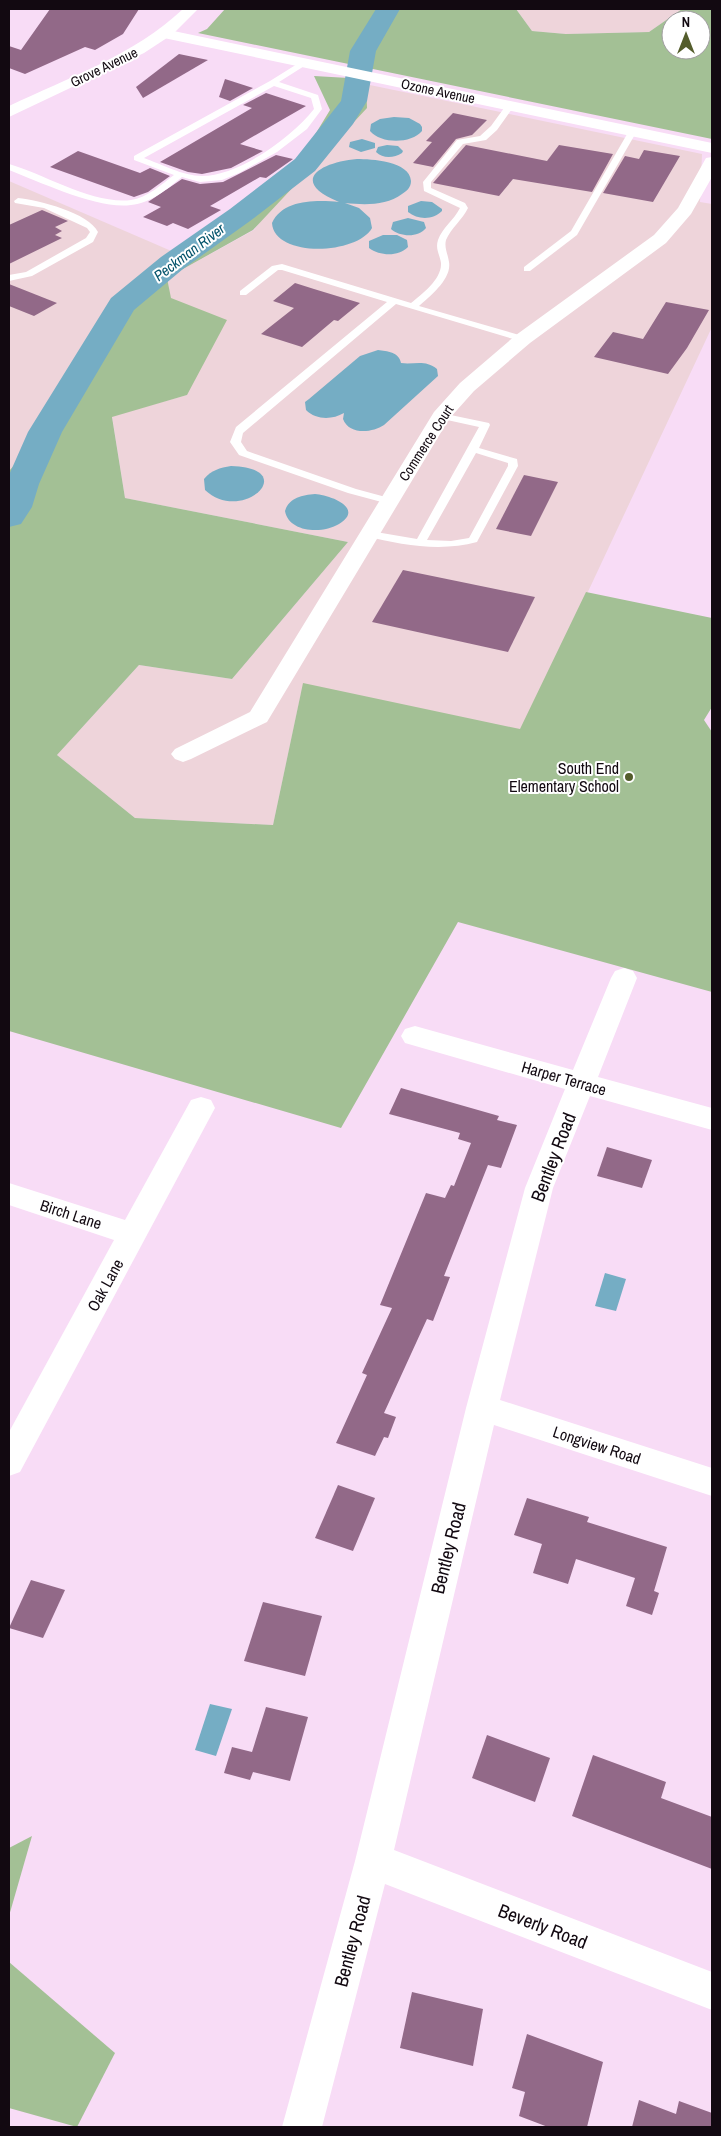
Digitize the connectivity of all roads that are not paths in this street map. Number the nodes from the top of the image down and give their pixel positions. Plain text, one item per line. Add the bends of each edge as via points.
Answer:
1 (191, 9) edge
2 (164, 34) junction
3 (305, 63) junction
4 (273, 82) junction
5 (510, 106) junction
6 (9, 112) edge
7 (634, 131) junction
8 (712, 148) edge
9 (712, 162) edge
10 (9, 167) edge
11 (180, 174) junction
12 (9, 197) edge
13 (13, 203) edge
14 (527, 269) dead end
15 (9, 278) edge
16 (243, 293) dead end
17 (394, 301) junction
18 (413, 306) junction
19 (522, 339) junction
20 (441, 416) junction
21 (473, 449) junction
22 (389, 501) junction
23 (370, 534) junction
24 (421, 541) junction
25 (183, 754) dead end
26 (624, 978) dead end
27 (416, 1036) dead end
28 (581, 1083) junction
29 (201, 1108) dead end
30 (712, 1119) edge
31 (9, 1194) edge
32 (133, 1234) junction
33 (482, 1408) junction
34 (9, 1462) edge
35 (712, 1482) edge
36 (373, 1861) junction
37 (712, 1991) edge
38 (302, 2127) edge

1 - 2 street, Grove Avenue
2 - 3 street, Ozone Avenue
2 - 6 street, Grove Avenue via 139,50
3 - 4 lane
3 - 5 street, Ozone Avenue
4 - 11 lane via 137,158
4 - 11 lane via 316,96 318,109 304,127 274,150 222,177 200,179
5 - 7 street, Ozone Avenue
5 - 18 lane via 482,138 460,142 427,182 427,189 464,208 442,238 443,274 429,293
7 - 8 street, Ozone Avenue
7 - 14 lane via 574,233
9 - 19 street, Commerce Court via 685,210 660,239
10 - 11 lane via 114,203 132,203 154,194
12 - 13 lane
13 - 15 lane via 32,201 49,206 91,226 94,232 90,240 29,274
16 - 17 lane via 275,268 282,267
17 - 18 lane
17 - 22 lane via 240,429 234,442 243,453
18 - 19 lane
19 - 20 street, Commerce Court via 467,386
20 - 21 lane via 485,426
20 - 22 street, Commerce Court
21 - 24 lane
21 - 24 lane via 514,461 473,540 464,544
22 - 23 street, Commerce Court
23 - 24 lane
23 - 25 street, Commerce Court via 260,717
26 - 28 street, Bentley Road
27 - 28 street, Harper Terrace
28 - 30 street, Harper Terrace
28 - 33 street, Bentley Road via 539,1188
29 - 32 street, Oak Lane
31 - 32 street, Birch Lane
32 - 34 street, Oak Lane
33 - 35 street, Longview Road
33 - 36 street, Bentley Road
36 - 37 street, Beverly Road
36 - 38 street, Bentley Road

